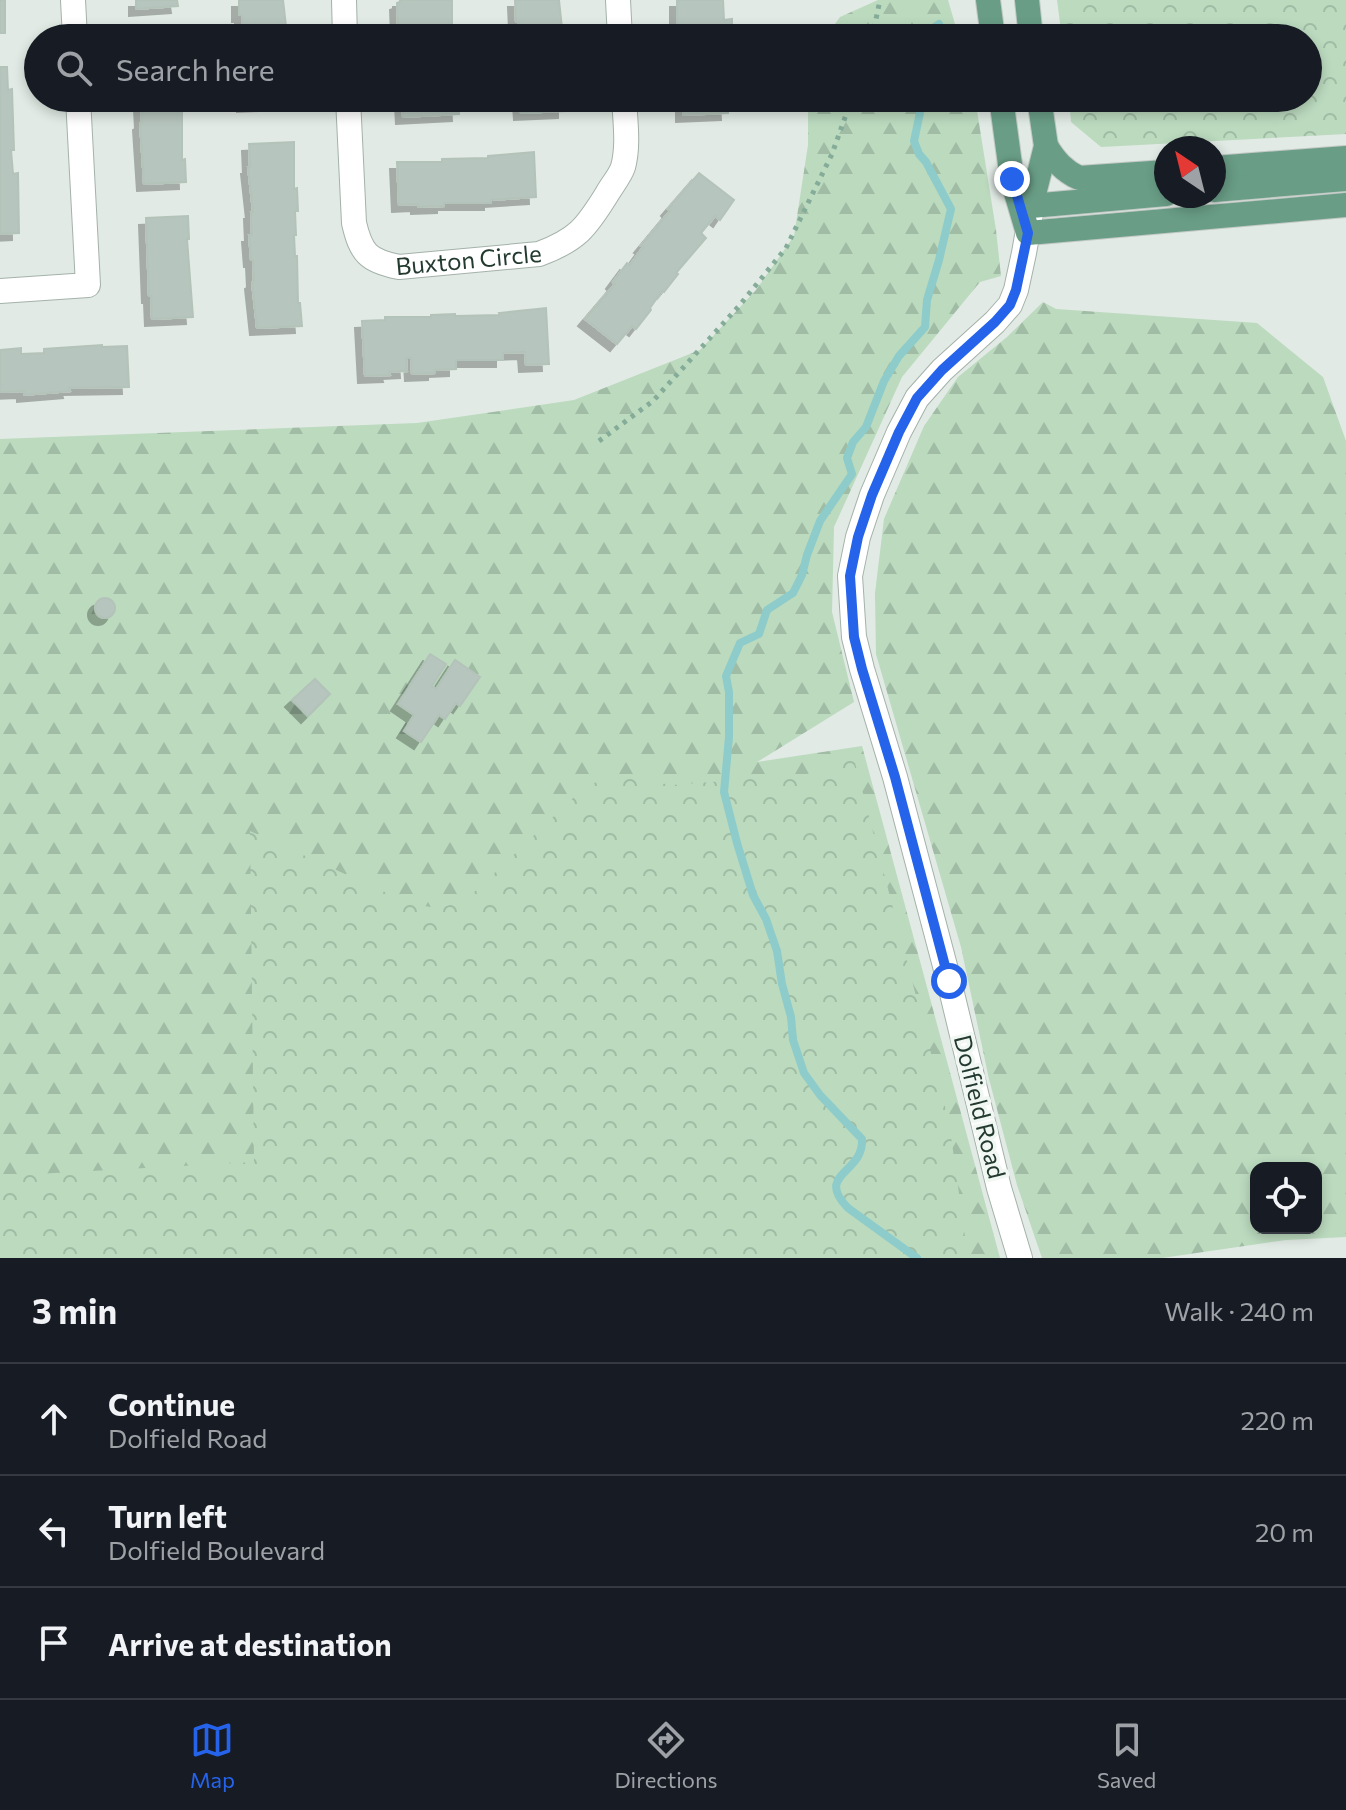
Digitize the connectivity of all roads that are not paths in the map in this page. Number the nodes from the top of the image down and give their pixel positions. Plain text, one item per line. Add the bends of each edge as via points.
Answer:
1 (73, 0) edge
2 (344, 0) edge
3 (618, 0) edge
4 (988, 0) edge
5 (1027, 0) edge
6 (74, 24) edge
7 (345, 24) edge
8 (619, 24) edge
9 (991, 24) edge
10 (1030, 24) edge
11 (79, 112) edge
12 (349, 112) edge
13 (625, 112) edge
14 (1003, 112) edge
15 (1041, 112) edge
16 (1046, 146) junction
17 (1346, 158) edge
18 (1226, 167) edge
19 (1154, 173) edge
20 (1346, 179) edge
21 (1226, 189) edge
22 (1154, 195) edge
23 (1346, 205) edge
24 (1031, 206) junction
25 (1028, 233) junction
26 (0, 291) edge
27 (1020, 1258) edge

1 - 6 street
2 - 7 street
3 - 8 street
4 - 9 main road
5 - 10 main road
11 - 26 street via 88,285
12 - 13 street, Buxton Circle via 358,240 379,263 399,267 539,254 577,235 622,170
14 - 25 main road via 1012,179
15 - 16 main road
16 - 19 main road via 1053,159 1079,178
16 - 24 main road
17 - 18 main road
20 - 21 main road
22 - 24 main road
23 - 25 main road
24 - 25 street, Dolfield Road
25 - 27 street, Dolfield Road via 1010,305 917,398 899,432 872,495 850,576 854,637

